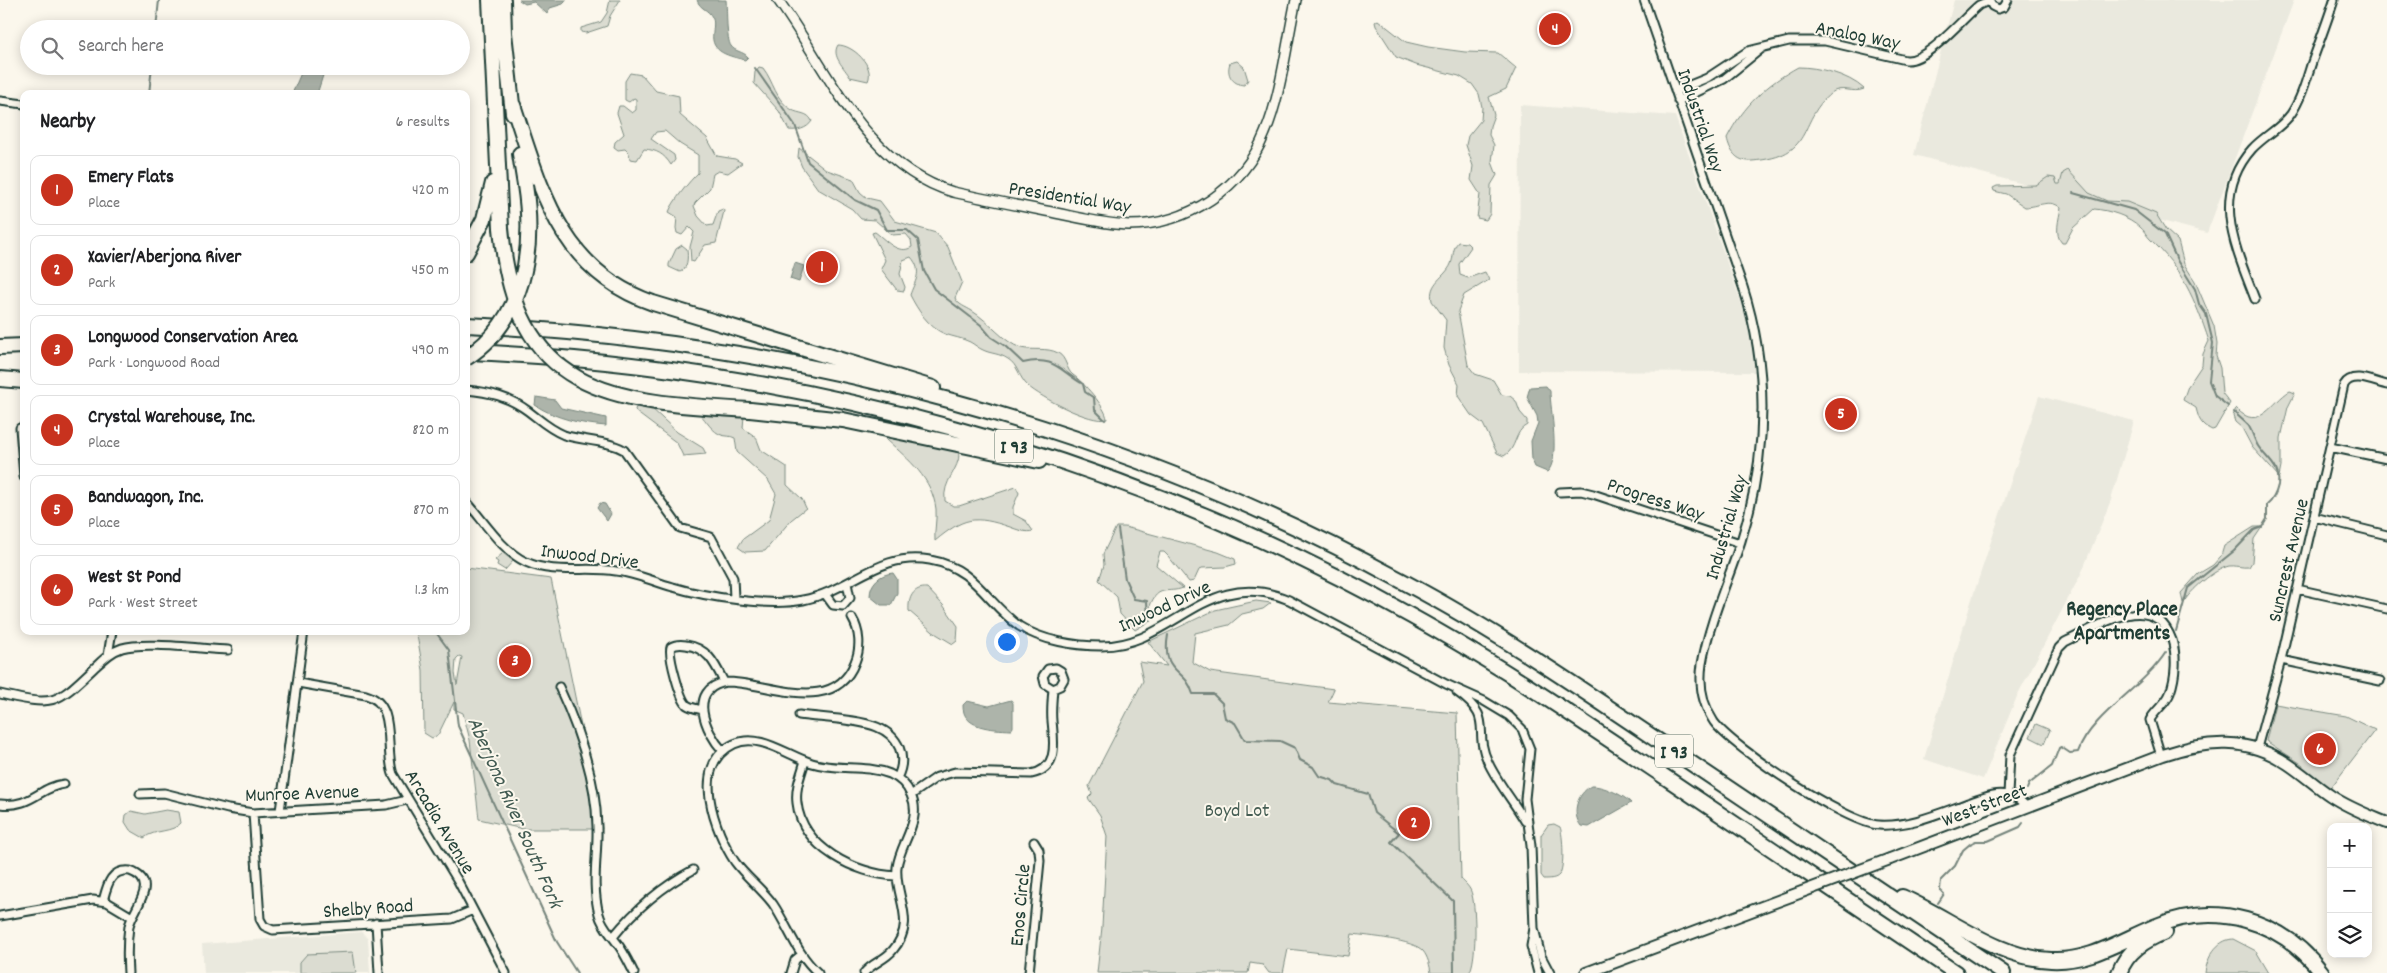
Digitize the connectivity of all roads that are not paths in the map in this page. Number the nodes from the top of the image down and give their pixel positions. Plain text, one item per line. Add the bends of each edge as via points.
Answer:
1 (490, 0) edge
2 (503, 0) edge
3 (778, 0) edge
4 (786, 0) edge
5 (1296, 0) edge
6 (1644, 0) edge
7 (1989, 0) edge
8 (2008, 0) edge
9 (2334, 0) edge
10 (800, 31) junction
11 (1761, 49) junction
12 (1675, 91) junction
13 (0, 101) edge
14 (1678, 101) junction
15 (20, 104) edge
16 (513, 105) junction
17 (496, 142) junction
18 (470, 246) edge
19 (2255, 298) dead end
20 (470, 325) edge
21 (20, 346) edge
22 (0, 348) edge
23 (470, 352) edge
24 (470, 355) edge
25 (20, 372) edge
26 (0, 374) edge
27 (0, 379) edge
28 (20, 381) edge
29 (2387, 385) edge
30 (470, 391) edge
31 (978, 408) junction
32 (2330, 447) junction
33 (2387, 459) edge
34 (1075, 466) junction
35 (1560, 492) dead end
36 (470, 506) edge
37 (2314, 517) junction
38 (2387, 535) edge
39 (1740, 543) junction
40 (846, 583) junction
41 (2297, 589) junction
42 (825, 594) junction
43 (734, 598) junction
44 (2387, 609) edge
45 (852, 618) dead end
46 (111, 635) edge
47 (304, 635) edge
48 (228, 650) dead end
49 (108, 655) junction
50 (2281, 660) junction
51 (724, 682) junction
52 (2380, 682) dead end
53 (298, 683) junction
54 (1446, 684) junction
55 (559, 687) dead end
56 (1053, 689) dead end
57 (0, 694) edge
58 (703, 710) junction
59 (799, 715) dead end
60 (2257, 748) junction
61 (723, 751) junction
62 (2161, 756) junction
63 (805, 761) junction
64 (897, 778) junction
65 (64, 784) dead end
66 (140, 794) dead end
67 (911, 794) junction
68 (2008, 795) junction
69 (407, 800) junction
70 (0, 804) edge
71 (2027, 807) junction
72 (280, 811) junction
73 (253, 813) junction
74 (2387, 822) edge
75 (1528, 826) junction
76 (1034, 842) dead end
77 (693, 870) dead end
78 (896, 876) junction
79 (1868, 881) junction
80 (103, 901) junction
81 (473, 910) junction
82 (0, 916) edge
83 (132, 917) junction
84 (376, 923) junction
85 (1534, 928) junction
86 (613, 937) junction
87 (801, 955) junction
88 (2318, 972) edge
89 (128, 973) edge
90 (379, 973) edge
91 (506, 973) edge
92 (634, 973) edge
93 (791, 973) edge
94 (818, 973) edge
95 (864, 973) edge
96 (1029, 973) edge
97 (1538, 973) edge
98 (1550, 973) edge
99 (1586, 973) edge
100 (1956, 973) edge
101 (2004, 973) edge
102 (2119, 973) edge

1 - 17 highway
2 - 16 highway
3 - 10 street, Presidential Way
4 - 10 street, Presidential Way
5 - 10 street, Presidential Way via 1270,121 1252,158 1231,184 1206,203 1174,218 1139,224 1101,222 976,197 946,190 921,179 890,157 870,137
6 - 12 street, Industrial Way
7 - 8 street, Analog Way via 1998,9 2004,7
7 - 11 street, Analog Way via 1973,9 1915,60 1816,40 1789,41
9 - 19 street via 2298,103 2285,121 2251,150 2233,185 2229,222
11 - 12 street, Analog Way via 1748,52 1707,78
11 - 14 street, Analog Way via 1724,79
12 - 14 street, Industrial Way
13 - 15 street
14 - 39 street, Industrial Way via 1743,287 1759,346 1762,400 1759,458 1754,494
16 - 24 highway, bridge via 529,212 526,264 519,292 499,328
16 - 31 highway via 535,177 554,217 584,259 615,285 653,303 922,382
17 - 18 highway via 489,204 482,227
17 - 34 highway, bridge via 505,269 515,306 535,340 561,367 596,388 633,400 668,405 843,420 1026,460
20 - 31 highway, I 93 via 572,332 716,350 836,372
21 - 22 highway
23 - 34 highway, I 93 via 641,366 783,388 931,422
25 - 26 highway
27 - 28 highway
29 - 32 street, Suncrest Avenue via 2356,378 2348,380 2343,387
30 - 43 street via 506,398 560,433 624,450 680,528 711,537 733,578
31 - 79 highway, I 93 via 1086,442 1192,482 1296,527 1390,574 1545,665
32 - 33 street
32 - 37 street, Suncrest Avenue
34 - 100 highway, I 93 via 1266,542 1356,586 1439,632 1555,703
35 - 39 street, Progress Way via 1593,494
36 - 43 street, Inwood Drive via 508,550 531,564 616,571 680,590
37 - 38 street
37 - 41 street, Suncrest Avenue
39 - 68 street, Industrial Way via 1701,669 1705,702 1722,731 1820,800 1865,823 1898,824 1990,796
40 - 42 street, Inwood Drive
40 - 42 street via 850,598 843,606 833,605
40 - 54 street, Inwood Drive via 890,561 918,558 941,562 972,578 1007,615 1028,631 1052,640 1101,646 1136,639 1221,595 1243,591 1267,593 1289,600
41 - 44 street
41 - 50 street, Suncrest Avenue
42 - 43 street, Inwood Drive via 784,603
45 - 51 street via 859,638 857,656 849,674 830,689 807,694
46 - 49 street
47 - 53 street
48 - 49 street via 134,646
49 - 57 street via 57,700 44,702
50 - 52 street
50 - 60 street, Suncrest Avenue
51 - 58 street via 709,691
51 - 58 street via 715,664 703,651 686,645 671,647 670,656 683,699 689,706
53 - 69 street, Arcadia Avenue via 366,695 379,702 386,716 391,768
53 - 72 street
54 - 75 street, Inwood Drive via 1478,711 1488,764
54 - 75 street, Inwood Drive via 1504,713 1526,734 1531,752 1525,786
55 - 86 street via 584,749 597,821 594,874 597,904 602,922
56 - 67 street via 1055,748 1050,761 1041,770 1031,774 955,772 937,777
58 - 61 street via 710,736
59 - 64 street via 871,725 883,730 894,739 902,753 902,766
60 - 62 main road, West Street via 2237,743 2215,743 2186,747
60 - 74 main road, West Street via 2286,763 2344,804
61 - 63 street via 738,743 754,741
61 - 87 street via 710,778 711,802 719,832 736,863 776,909
62 - 68 street via 2150,720 2171,691 2175,672 2174,645 2167,629 2157,618 2145,613 2128,614 2060,647 2010,755
62 - 71 main road, West Street
63 - 64 street via 833,768 868,768
63 - 78 street via 797,804 812,836 830,853 852,866 873,874
64 - 67 street
65 - 70 street via 26,802
66 - 73 street, Munroe Avenue via 164,792 228,810
67 - 78 street via 914,819 900,853
68 - 71 street
69 - 72 street, Munroe Avenue via 386,805
69 - 81 street, Arcadia Avenue via 454,873
71 - 99 main road, West Street, bridge
72 - 73 street, Munroe Avenue
73 - 84 street, Shelby Road via 260,918 264,926 273,930
75 - 85 street, Inwood Drive
76 - 96 street, Enos Circle via 1040,861
77 - 86 street via 639,907
78 - 95 street via 905,910 903,933 890,953
79 - 88 highway via 2000,947 2030,958 2057,961 2078,958 2168,921 2197,915 2220,915 2250,920 2279,933 2297,946
79 - 101 highway, I 93
80 - 82 street
80 - 83 street
80 - 83 street via 114,875 121,871 134,873 142,880 145,890
81 - 84 street, Shelby Road via 452,919
81 - 91 street, Arcadia Avenue
83 - 89 street via 128,934
84 - 90 street
85 - 97 street, Inwood Drive via 1531,946
85 - 98 street, Inwood Drive via 1541,956
86 - 92 street
87 - 93 street via 795,960
87 - 94 street
88 - 102 highway via 2268,937 2232,925 2204,923 2180,927 2150,938 2133,951

